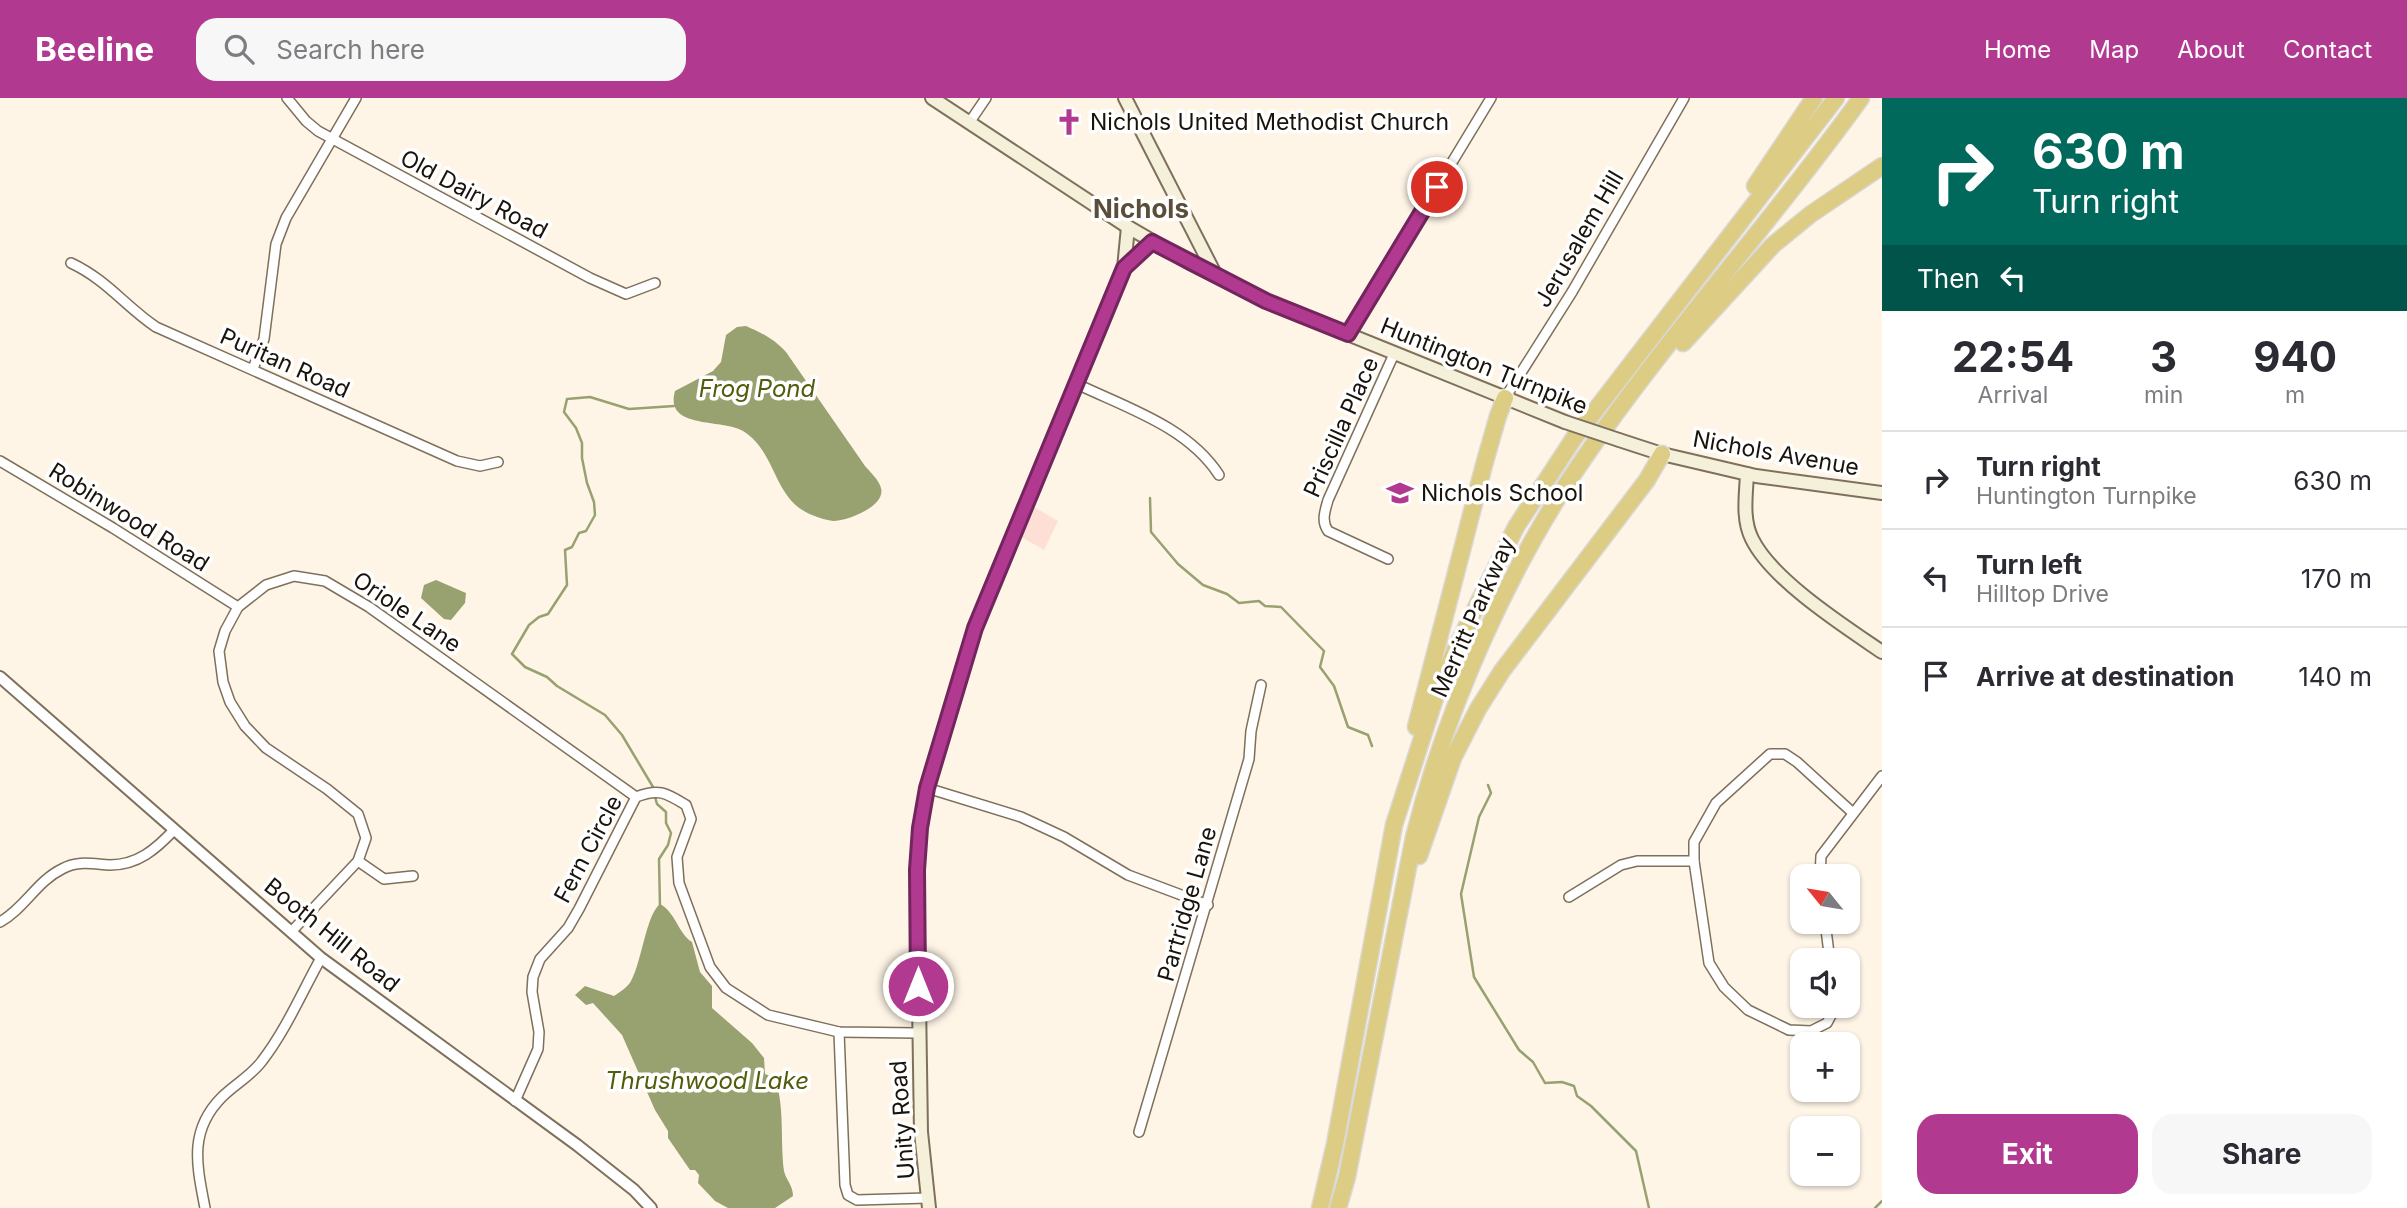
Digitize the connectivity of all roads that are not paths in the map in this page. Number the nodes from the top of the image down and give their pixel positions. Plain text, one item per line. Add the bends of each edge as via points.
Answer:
1 (287, 98) edge
2 (356, 98) edge
3 (932, 98) edge
4 (986, 98) edge
5 (1125, 98) edge
6 (1491, 98) edge
7 (1684, 98) edge
8 (1814, 98) edge
9 (1836, 98) edge
10 (1861, 98) edge
11 (969, 123) junction
12 (331, 139) junction
13 (1882, 166) edge
14 (1128, 227) junction
15 (1152, 242) junction
16 (72, 263) dead end
17 (1124, 268) junction
18 (1216, 276) junction
19 (655, 283) dead end
20 (1348, 334) junction
21 (1642, 349) junction
22 (1394, 354) junction
23 (253, 369) junction
24 (1077, 384) junction
25 (1632, 393) junction
26 (1506, 398) junction
27 (1662, 454) junction
28 (0, 461) edge
29 (498, 462) dead end
30 (1747, 474) junction
31 (1219, 475) dead end
32 (1882, 493) edge
33 (1388, 559) dead end
34 (238, 607) junction
35 (1882, 652) edge
36 (0, 677) edge
37 (1261, 685) dead end
38 (1882, 776) edge
39 (927, 788) junction
40 (636, 797) junction
41 (1853, 813) junction
42 (1394, 825) junction
43 (174, 830) junction
44 (358, 861) junction
45 (1695, 861) junction
46 (1821, 864) edge
47 (413, 876) dead end
48 (1569, 897) dead end
49 (1208, 905) junction
50 (1399, 915) junction
51 (0, 922) edge
52 (291, 932) junction
53 (321, 958) junction
54 (1830, 1018) edge
55 (839, 1032) junction
56 (918, 1033) junction
57 (515, 1101) junction
58 (1139, 1132) dead end
59 (929, 1203) edge
60 (205, 1208) edge
61 (651, 1208) edge
62 (1320, 1208) edge
63 (1338, 1208) edge

1 - 12 street, Old Dairy Road via 306,121
2 - 12 street
3 - 11 main road, Huntington Turnpike
4 - 11 street
5 - 18 main road
6 - 20 street
7 - 26 street, Jerusalem Hill
8 - 21 highway
9 - 21 highway, Merritt Parkway
10 - 25 highway, Merritt Parkway
11 - 14 main road, Huntington Turnpike
12 - 19 street, Old Dairy Road via 626,294
12 - 23 street via 276,244 264,340
13 - 25 highway via 1773,245 1660,370
14 - 15 main road, Huntington Turnpike
14 - 17 main road, Unity Road
15 - 17 main road, Unity Road
15 - 18 main road, Huntington Turnpike
16 - 23 street, Puritan Road via 92,273 156,327
17 - 24 main road, Unity Road
18 - 20 main road, Huntington Turnpike
20 - 22 main road, Huntington Turnpike
21 - 42 highway, Merritt Parkway via 1544,481 1481,594 1435,698
22 - 26 main road, Huntington Turnpike
22 - 33 street, Priscilla Place via 1324,516 1328,531
23 - 29 street, Puritan Road via 457,461 480,466
24 - 31 street via 1189,441
24 - 39 main road, Unity Road via 975,628
25 - 50 highway, Merritt Parkway via 1548,513 1480,649 1426,788
26 - 27 main road, Huntington Turnpike, bridge
26 - 42 highway via 1484,465
27 - 30 main road, Nichols Avenue
27 - 50 highway via 1478,709 1448,769
28 - 34 street, Robinwood Road
30 - 32 main road, Nichols Avenue
30 - 35 main road via 1746,522 1761,552 1801,592
34 - 40 street, Oriole Lane via 266,585 294,576 325,581 369,607
34 - 44 street, Oriole Lane via 219,651 230,702 266,748 358,814 366,838
36 - 43 street, Booth Hill Road
37 - 49 street, Partridge Lane via 1249,759
38 - 41 street
39 - 49 street via 1021,817 1128,875
39 - 56 main road, Unity Road via 917,870
40 - 55 street, Fern Circle via 664,792 686,804 691,818 677,856 679,883 710,967 726,988 768,1015
40 - 57 street, Fern Circle via 579,909 541,958 533,977 538,1049
41 - 45 street via 1786,754 1770,754 1716,803 1694,842
41 - 46 street via 1821,856
42 - 62 highway, Merritt Parkway
43 - 51 street via 129,863 62,868
43 - 52 street, Booth Hill Road
44 - 47 street via 384,878
44 - 52 street
45 - 48 street via 1621,865
45 - 54 street via 1709,963 1724,987 1748,1010 1789,1030 1811,1031
49 - 58 street, Partridge Lane
50 - 63 highway, Merritt Parkway
52 - 53 street, Booth Hill Road
53 - 57 street, Booth Hill Road
53 - 60 street via 261,1063 222,1097 199,1132 196,1163
55 - 56 street, Fern Circle
55 - 59 street via 848,1195 857,1200
56 - 59 main road, Unity Road
57 - 61 street, Booth Hill Road via 596,1160

